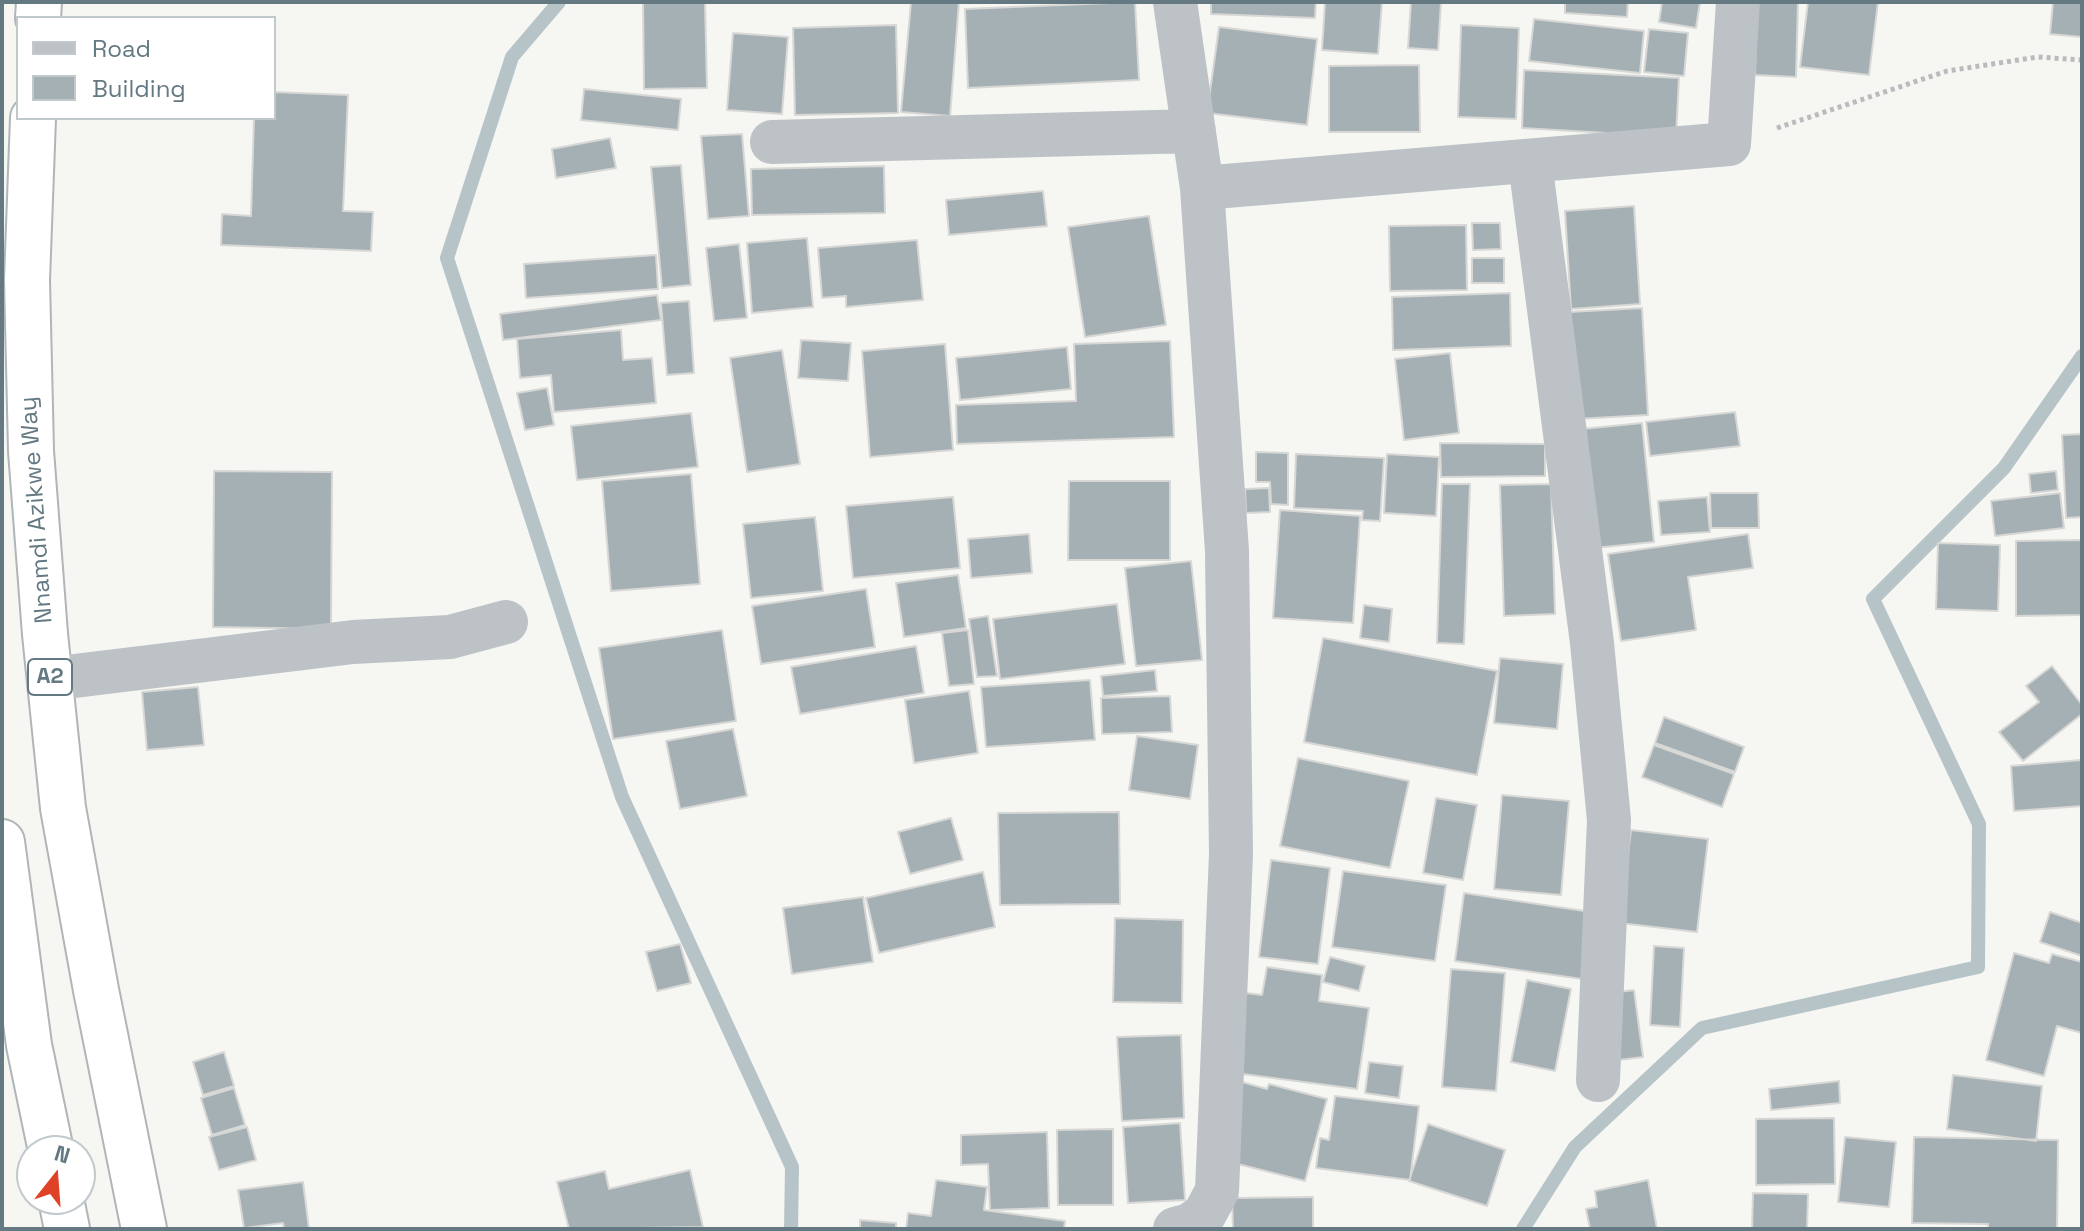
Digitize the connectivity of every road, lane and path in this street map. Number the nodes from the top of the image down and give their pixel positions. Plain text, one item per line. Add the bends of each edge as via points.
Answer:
1 (1175, 2) edge
2 (1738, 2) edge
3 (2082, 60) edge
4 (33, 120) edge
5 (1194, 131) junction
6 (772, 142) dead end
7 (1729, 144) junction
8 (1530, 162) junction
9 (1202, 188) junction
10 (506, 622) dead end
11 (50, 679) junction
12 (2, 842) edge
13 (1598, 1080) dead end
14 (48, 1135) edge
15 (144, 1229) edge
16 (1175, 1229) edge

1 - 5 street
2 - 7 street
3 - 7 path via 2038,57 1947,71
4 - 11 highway, Nnamdi Azikwe Way / A2 via 27,280 31,451
5 - 6 street
5 - 9 street
7 - 8 street
8 - 9 street
8 - 13 street via 1592,643 1609,820
9 - 16 street via 1227,551 1231,854 1217,1191 1204,1215
10 - 11 street via 450,637 353,642
11 - 15 highway, Nnamdi Azikwe Way / A2 via 63,808
12 - 14 highway via 29,1045

